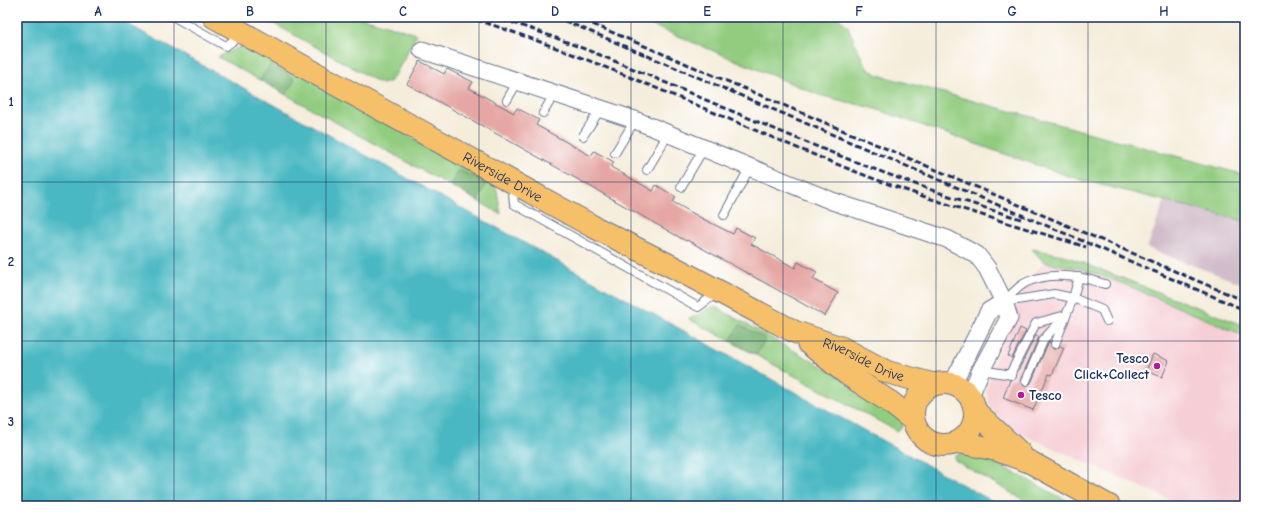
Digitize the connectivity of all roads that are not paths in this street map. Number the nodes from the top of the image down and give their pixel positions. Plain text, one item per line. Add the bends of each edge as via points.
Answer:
1 (174, 17) edge
2 (214, 17) edge
3 (235, 39) junction
4 (422, 50) dead end
5 (518, 81) junction
6 (555, 93) junction
7 (507, 100) dead end
8 (601, 108) junction
9 (543, 113) dead end
10 (634, 120) junction
11 (668, 134) junction
12 (584, 136) dead end
13 (704, 148) junction
14 (615, 152) dead end
15 (750, 168) junction
16 (647, 170) dead end
17 (511, 181) junction
18 (681, 188) dead end
19 (724, 215) dead end
20 (1079, 277) junction
21 (1105, 284) dead end
22 (718, 292) junction
23 (1073, 298) junction
24 (1004, 302) junction
25 (1066, 315) junction
26 (1107, 321) dead end
27 (794, 332) junction
28 (1055, 344) dead end
29 (981, 370) junction
30 (1026, 380) dead end
31 (943, 384) junction
32 (973, 404) junction
33 (913, 420) junction
34 (959, 442) junction
35 (1030, 462) junction
36 (1109, 506) edge

1 - 3 lane
2 - 3 main road, Riverside Drive
3 - 17 main road, Riverside Drive
4 - 5 street
5 - 6 street
5 - 7 lane
6 - 8 street
6 - 9 lane
8 - 10 street
8 - 12 lane
10 - 11 street
10 - 14 lane
11 - 13 street
11 - 16 lane
13 - 15 street
13 - 18 lane
15 - 19 lane
15 - 24 street via 832,201 947,239 977,255 987,268
17 - 22 main road, Riverside Drive
17 - 22 lane via 514,204 698,307
20 - 21 lane
20 - 23 lane
20 - 24 lane via 1063,275 1026,282
22 - 27 main road, Riverside Drive
23 - 24 lane via 1054,294
23 - 25 lane
23 - 26 lane via 1102,310
24 - 29 street via 1008,318
24 - 31 street via 989,311
25 - 28 lane
25 - 29 lane via 1036,323 1011,375
25 - 30 lane via 1044,339
27 - 31 main road, Riverside Drive via 842,348 887,372
27 - 33 main road, Riverside Drive via 847,374
29 - 32 street
31 - 32 main road, Riverside Drive via 960,386
31 - 33 main road via 924,390 917,398
32 - 34 main road via 975,419 970,431
32 - 35 main road, Riverside Drive
33 - 34 main road, Riverside Drive via 918,431 930,442 944,445
34 - 35 main road, Riverside Drive via 998,450
35 - 36 main road, Riverside Drive

